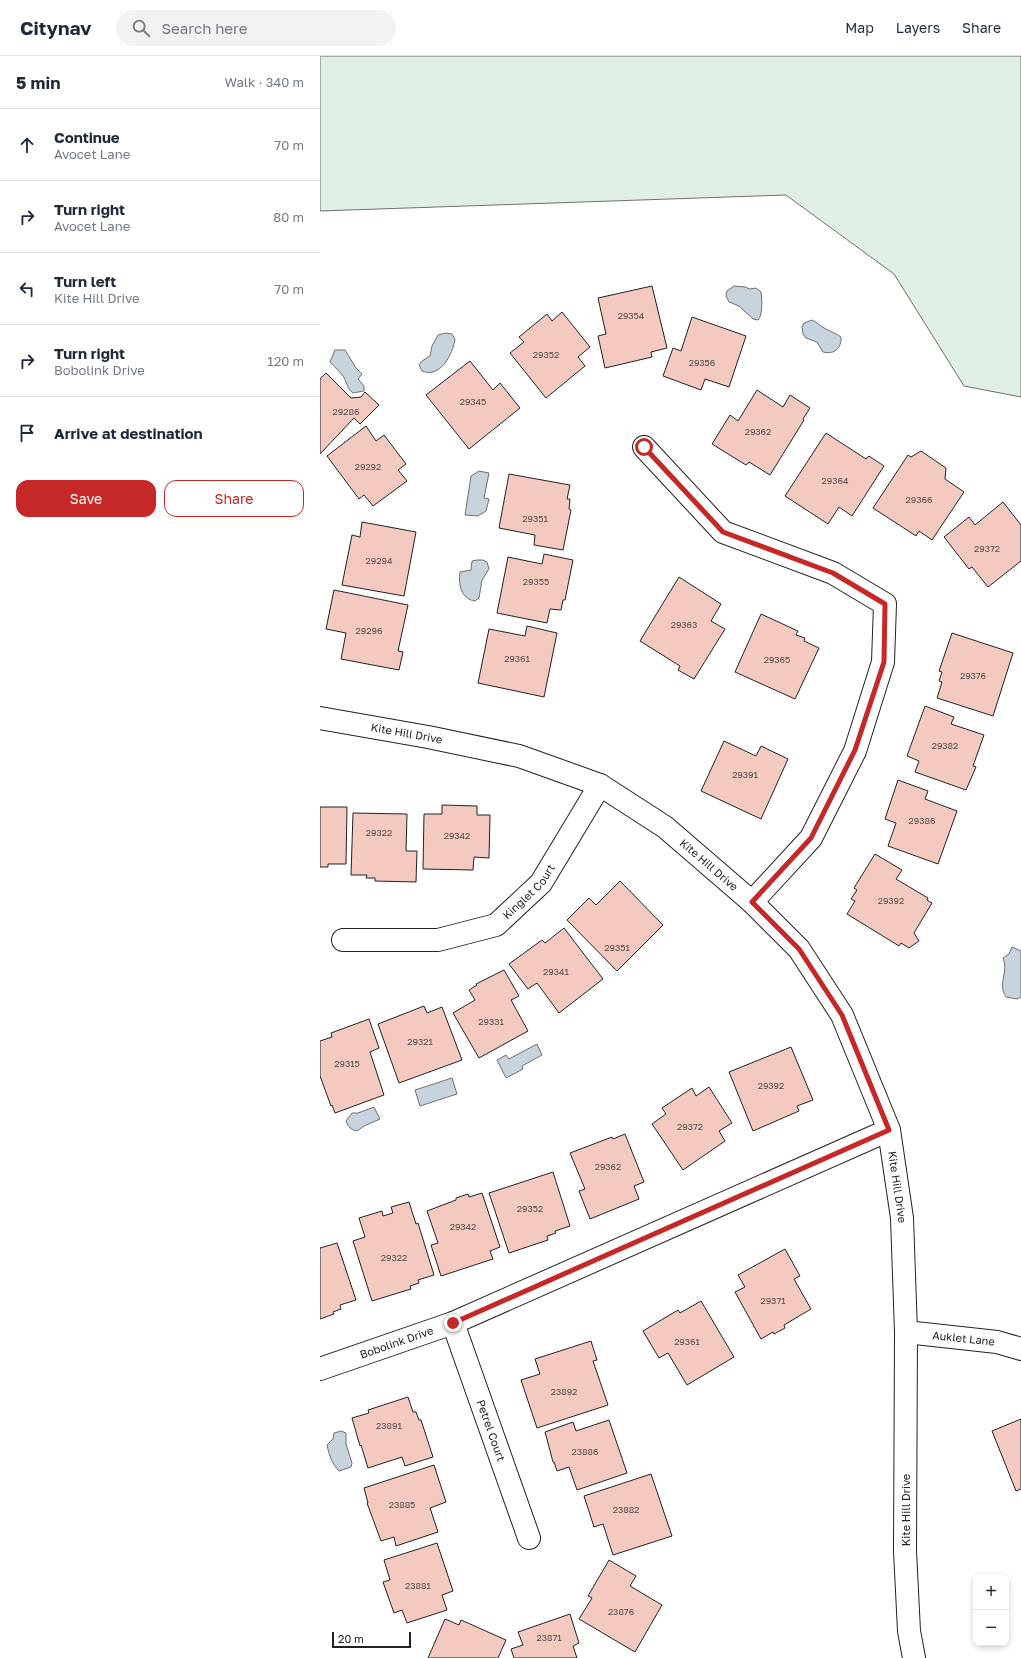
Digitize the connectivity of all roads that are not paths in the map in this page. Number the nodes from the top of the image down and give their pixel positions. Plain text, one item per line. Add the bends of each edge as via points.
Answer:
1 (644, 447) dead end
2 (320, 718) edge
3 (600, 785) junction
4 (752, 902) junction
5 (343, 940) dead end
6 (889, 1130) junction
7 (453, 1323) junction
8 (906, 1332) junction
9 (1021, 1350) edge
10 (320, 1369) edge
11 (529, 1538) dead end
12 (914, 1658) edge

1 - 4 street via 723,532 833,573 885,604 884,662 855,750 811,838
2 - 3 street, Kite Hill Drive via 518,756
3 - 4 street, Kite Hill Drive via 665,827
3 - 5 street, Kinglet Court via 541,883 496,925 438,940
4 - 6 street, Kite Hill Drive via 799,949 842,1015
6 - 7 street, Bobolink Drive
6 - 8 street, Kite Hill Drive via 902,1218
7 - 10 street, Bobolink Drive
7 - 11 street, Petrel Court
8 - 9 street, Auklet Lane via 997,1342
8 - 12 street, Kite Hill Drive via 906,1551

